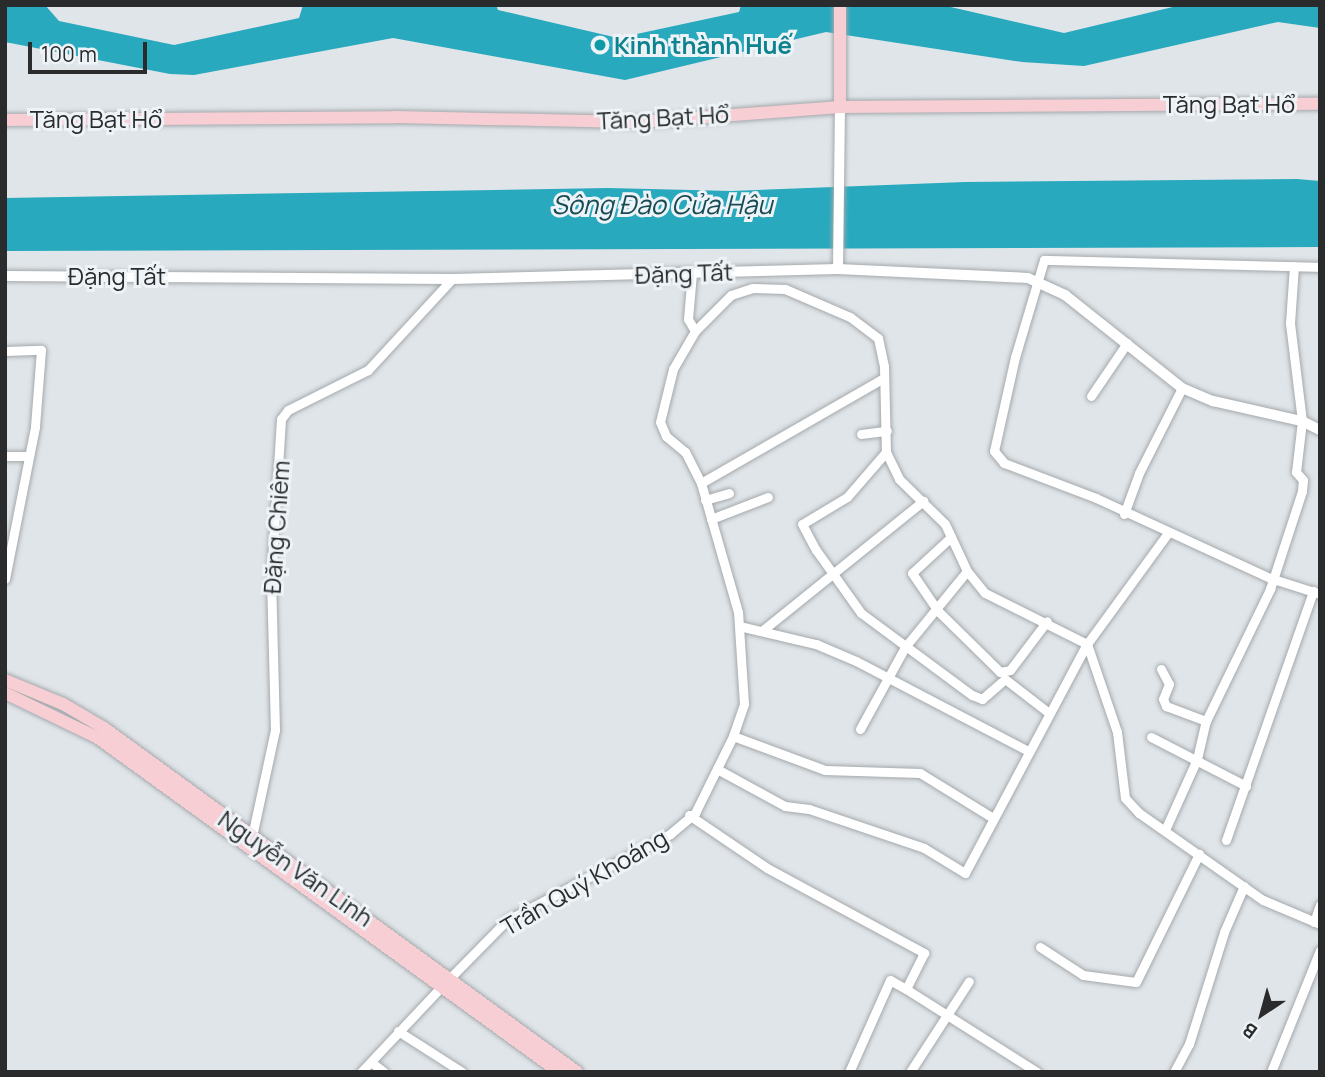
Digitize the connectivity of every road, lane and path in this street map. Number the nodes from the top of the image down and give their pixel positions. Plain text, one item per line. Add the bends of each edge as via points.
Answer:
1 (841, 5) edge
2 (1320, 104) edge
3 (840, 107) junction
4 (5, 120) edge
5 (1294, 266) junction
6 (1320, 267) edge
7 (838, 269) junction
8 (692, 273) junction
9 (5, 276) edge
10 (452, 279) junction
11 (1036, 280) junction
12 (695, 331) junction
13 (1127, 343) junction
14 (5, 351) edge
15 (882, 379) junction
16 (1182, 388) junction
17 (1091, 396) dead end
18 (1302, 421) junction
19 (1320, 430) edge
20 (887, 431) junction
21 (861, 434) dead end
22 (886, 452) junction
23 (5, 456) edge
24 (29, 456) junction
25 (701, 482) junction
26 (729, 493) dead end
27 (768, 497) dead end
28 (705, 500) junction
29 (923, 501) junction
30 (1124, 514) junction
31 (711, 519) junction
32 (5, 522) edge
33 (16, 522) junction
34 (1168, 533) junction
35 (951, 537) junction
36 (967, 571) junction
37 (832, 572) junction
38 (1270, 578) junction
39 (5, 579) edge
40 (1316, 593) edge
41 (938, 611) junction
42 (1047, 621) junction
43 (739, 626) junction
44 (763, 630) junction
45 (1087, 644) junction
46 (905, 647) junction
47 (1161, 669) dead end
48 (888, 676) junction
49 (1003, 676) junction
50 (5, 680) edge
51 (5, 693) edge
52 (61, 710) junction
53 (1049, 713) junction
54 (1206, 720) junction
55 (860, 729) dead end
56 (733, 736) junction
57 (1151, 737) dead end
58 (1028, 751) junction
59 (1197, 759) junction
60 (717, 769) junction
61 (1246, 786) junction
62 (689, 815) junction
63 (993, 818) junction
64 (1165, 830) junction
65 (1226, 839) dead end
66 (251, 849) junction
67 (1199, 855) junction
68 (1244, 886) junction
69 (1320, 905) edge
70 (1317, 923) edge
71 (1040, 947) dead end
72 (1320, 950) edge
73 (447, 981) junction
74 (969, 981) dead end
75 (906, 989) junction
76 (946, 1014) junction
77 (398, 1031) junction
78 (370, 1062) junction
79 (914, 1070) edge
80 (361, 1072) edge
81 (384, 1072) edge
82 (462, 1072) edge
83 (559, 1072) edge
84 (578, 1072) edge
85 (849, 1072) edge
86 (1037, 1072) edge
87 (1174, 1072) edge
88 (1271, 1072) edge

1 - 3 main road
2 - 3 main road, Tăng Bạt Hổ
3 - 4 main road, Tăng Bạt Hổ via 640,122 395,117
3 - 7 street
5 - 6 street
5 - 11 street via 1053,257 1040,263
5 - 18 street via 1290,323
7 - 8 street, Đặng Tất
7 - 11 street, Đặng Tất
8 - 10 street, Đặng Tất
8 - 12 street via 688,319
9 - 10 street, Đặng Tất
10 - 66 street, Đặng Chiêm via 368,370 289,410 281,419 271,578 275,730
11 - 13 street, Đặng Tất via 1065,295
11 - 30 street via 994,451 1004,463
12 - 15 street, Trần Quý Khoáng via 731,295 753,288 785,289 850,317 878,338
12 - 25 street, Trần Quý Khoáng via 673,369 660,422 666,436 685,452
13 - 16 street, Đặng Tất
13 - 17 street
14 - 24 street via 41,350 41,385
15 - 20 street, Trần Quý Khoáng
15 - 25 street
16 - 18 street, Đặng Tất via 1213,401
16 - 30 street via 1139,473
18 - 19 street, Đặng Tất
18 - 38 street via 1296,472 1303,480 1302,491
20 - 21 street
20 - 22 street, Trần Quý Khoáng
22 - 29 street via 904,488
22 - 37 street via 847,497 802,524
23 - 24 street
24 - 33 street
25 - 28 street, Trần Quý Khoáng
26 - 28 street
27 - 31 street
28 - 31 street, Trần Quý Khoáng
29 - 35 street
29 - 37 street
30 - 34 street
31 - 43 street, Trần Quý Khoáng
32 - 33 street
33 - 39 street
34 - 38 street
34 - 45 street via 1127,583
35 - 36 street
35 - 41 street via 912,573
36 - 41 street
36 - 42 street via 997,603
37 - 44 street
37 - 46 street via 861,613
38 - 40 street
38 - 54 street via 1270,589
40 - 61 street
41 - 46 street
41 - 49 street
42 - 45 street
42 - 49 street
43 - 44 street
43 - 56 street, Trần Quý Khoáng via 744,704
44 - 48 street via 816,644
45 - 53 street
45 - 64 street via 1117,732 1125,798
46 - 48 street
46 - 49 street via 982,699
47 - 54 street via 1169,681 1166,706
48 - 55 street
48 - 58 street
49 - 53 street
50 - 52 main road, Nguyễn Văn Linh
51 - 52 main road, Nguyễn Văn Linh
52 - 66 main road, Nguyễn Văn Linh
53 - 58 street
54 - 59 street
56 - 60 street, Trần Quý Khoáng
56 - 63 street via 825,769 920,773
57 - 59 street
58 - 63 street
59 - 61 street
59 - 64 street
60 - 62 street, Trần Quý Khoáng via 695,813
60 - 63 street via 785,806 809,809 924,848 965,873
61 - 65 street
62 - 73 street, Trần Quý Khoáng via 670,834 506,921
62 - 75 street via 767,868 924,953
64 - 67 street
66 - 73 main road, Nguyễn Văn Linh
67 - 68 street
67 - 71 street via 1136,982 1083,975
68 - 70 street
68 - 87 street via 1224,932 1189,1044
69 - 70 street
72 - 88 street
73 - 77 street, Trần Quý Khoáng
73 - 83 main road, Nguyễn Văn Linh
73 - 84 main road, Nguyễn Văn Linh
74 - 76 street
75 - 76 street
75 - 85 street via 890,980
76 - 79 street
76 - 86 street
77 - 78 street, Trần Quý Khoáng
77 - 82 street
78 - 80 street, Trần Quý Khoáng
78 - 81 street

